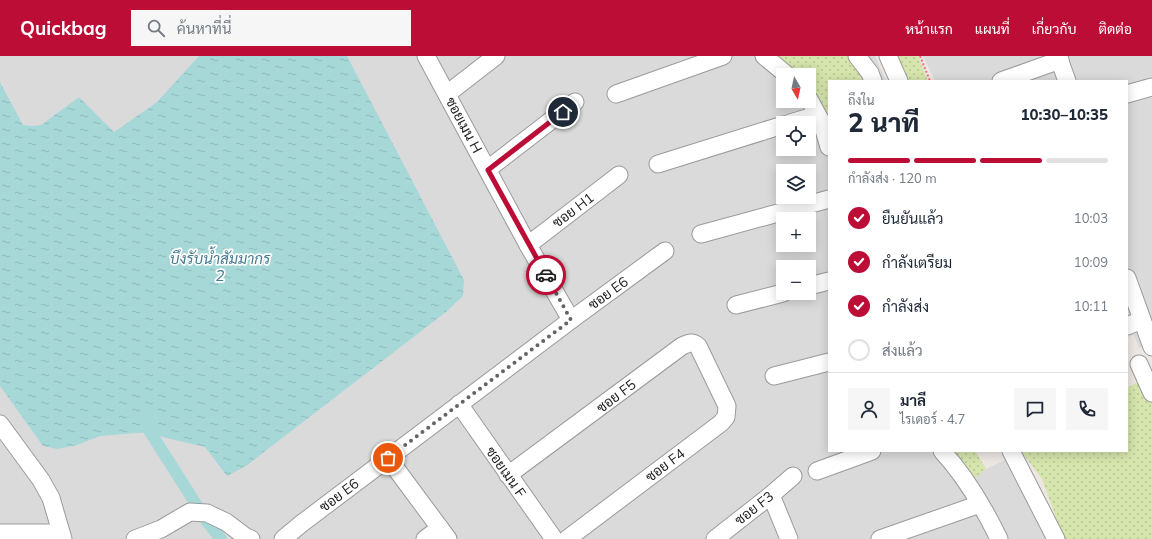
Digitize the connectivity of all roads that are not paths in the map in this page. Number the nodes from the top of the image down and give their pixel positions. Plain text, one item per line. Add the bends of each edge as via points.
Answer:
1 (426, 56) edge
2 (496, 56) edge
3 (723, 56) edge
4 (764, 56) edge
5 (857, 56) edge
6 (888, 56) edge
7 (1059, 58) edge
8 (779, 68) edge
9 (873, 80) edge
10 (899, 80) edge
11 (1004, 80) edge
12 (1067, 80) edge
13 (1152, 87) edge
14 (447, 94) junction
15 (616, 94) dead end
16 (1128, 94) edge
17 (575, 102) dead end
18 (814, 108) edge
19 (817, 114) junction
20 (811, 116) edge
21 (776, 127) edge
22 (828, 144) edge
23 (658, 164) dead end
24 (488, 170) junction
25 (619, 175) dead end
26 (828, 199) edge
27 (701, 234) dead end
28 (528, 244) junction
29 (665, 251) dead end
30 (828, 281) edge
31 (816, 284) edge
32 (1128, 284) edge
33 (776, 295) edge
34 (736, 305) dead end
35 (571, 320) junction
36 (1134, 323) edge
37 (1152, 347) edge
38 (828, 362) edge
39 (1139, 363) edge
40 (713, 376) joint
41 (774, 376) dead end
42 (1152, 393) edge
43 (458, 404) junction
44 (0, 424) edge
45 (869, 452) edge
46 (943, 452) edge
47 (1012, 452) edge
48 (388, 458) junction
49 (817, 471) dead end
50 (508, 475) junction
51 (793, 476) dead end
52 (771, 495) junction
53 (980, 504) junction
54 (0, 533) edge
55 (165, 534) edge
56 (444, 534) edge
57 (62, 536) edge
58 (135, 539) edge
59 (251, 539) edge
60 (283, 539) edge
61 (425, 539) edge
62 (554, 539) edge
63 (567, 539) edge
64 (715, 539) edge
65 (788, 539) edge
66 (880, 539) edge
67 (999, 539) edge
68 (1056, 539) edge

1 - 14 street, ซอยเมน H
2 - 14 street
3 - 15 street
4 - 8 street
5 - 9 street
6 - 10 street
7 - 11 street
7 - 12 street
13 - 16 street
14 - 24 street, ซอยเมน H
17 - 24 street
18 - 19 street
19 - 20 street
19 - 22 street
21 - 23 street
24 - 28 street, ซอยเมน H
25 - 28 street, ซอย H1
26 - 27 street
28 - 35 street, ซอยเมน H
29 - 35 street, ซอย E6
30 - 31 street
32 - 36 street
33 - 34 street
35 - 43 street, ซอย E6
36 - 37 street
38 - 41 street
39 - 42 street
40 - 50 street, ซอย F5 via 698,346 694,342 689,342
40 - 63 street, ซอย F4 via 727,406 726,417 721,423
43 - 48 street, ซอย E6
43 - 50 street, ซอยเมน F
44 - 57 street via 51,498
45 - 49 street
46 - 53 street via 958,468
47 - 68 street
48 - 56 street
48 - 60 street, ซอย E6
50 - 62 street, ซอยเมน F
51 - 52 street, ซอย F3
52 - 64 street, ซอย F3
52 - 65 street
53 - 66 street
53 - 67 street
54 - 57 street
55 - 58 street
55 - 59 street via 199,513 226,522
56 - 61 street

